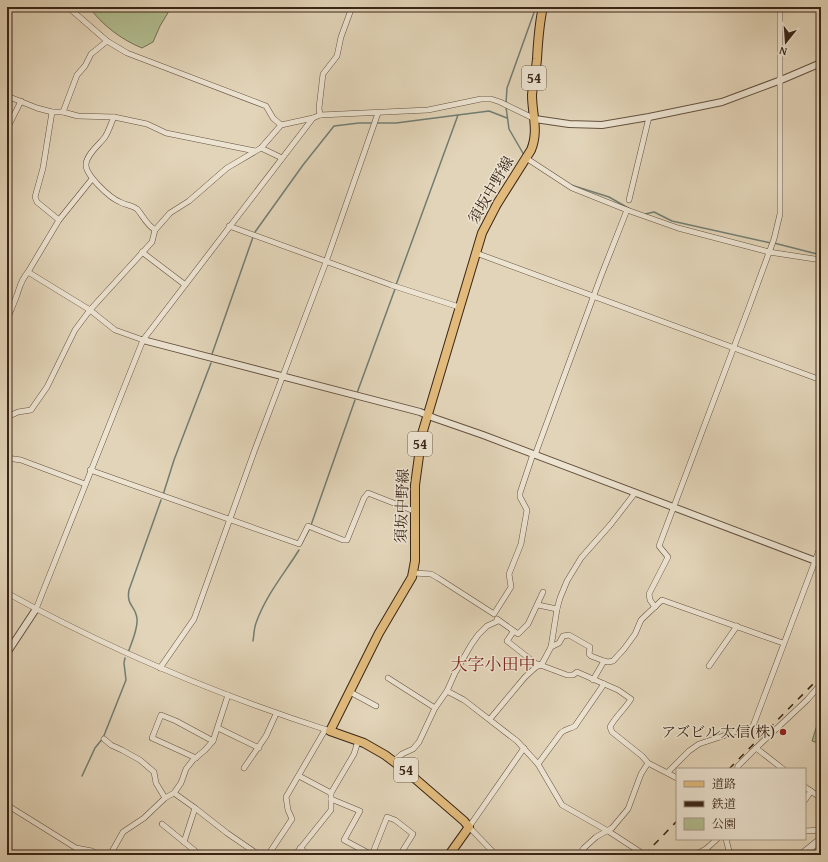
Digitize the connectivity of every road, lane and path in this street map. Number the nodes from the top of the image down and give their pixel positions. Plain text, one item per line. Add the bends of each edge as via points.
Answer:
1 (68, 7) edge
2 (352, 7) edge
3 (543, 7) edge
4 (780, 7) edge
5 (107, 41) junction
6 (821, 63) edge
7 (781, 80) junction
8 (7, 96) edge
9 (21, 101) junction
10 (52, 112) junction
11 (63, 112) junction
12 (378, 113) junction
13 (320, 115) junction
14 (114, 117) junction
15 (649, 117) junction
16 (313, 118) junction
17 (535, 119) junction
18 (282, 125) junction
19 (7, 126) edge
20 (261, 148) junction
21 (255, 151) junction
22 (282, 158) junction
23 (526, 158) junction
24 (92, 179) junction
25 (629, 200) dead end
26 (627, 210) junction
27 (59, 220) junction
28 (229, 226) junction
29 (155, 230) junction
30 (769, 251) junction
31 (142, 252) junction
32 (476, 253) junction
33 (821, 260) edge
34 (326, 262) junction
35 (28, 272) junction
36 (184, 284) junction
37 (594, 296) junction
38 (460, 307) junction
39 (90, 310) junction
40 (7, 320) edge
41 (142, 340) junction
42 (734, 349) junction
43 (283, 376) junction
44 (821, 380) edge
45 (8, 415) edge
46 (427, 415) junction
47 (7, 448) edge
48 (534, 454) junction
49 (7, 458) edge
50 (90, 470) junction
51 (85, 484) junction
52 (635, 492) junction
53 (674, 507) junction
54 (414, 511) junction
55 (230, 521) junction
56 (821, 545) edge
57 (818, 562) edge
58 (413, 573) junction
59 (543, 592) dead end
60 (7, 593) edge
61 (538, 605) junction
62 (655, 607) junction
63 (36, 609) junction
64 (557, 609) junction
65 (494, 614) junction
66 (498, 621) junction
67 (737, 626) junction
68 (513, 632) junction
69 (783, 643) junction
70 (551, 647) junction
71 (7, 653) edge
72 (604, 661) junction
73 (541, 665) junction
74 (709, 666) dead end
75 (160, 668) junction
76 (388, 678) dead end
77 (593, 680) junction
78 (604, 684) junction
79 (821, 684) edge
80 (447, 691) junction
81 (350, 692) junction
82 (228, 695) junction
83 (376, 706) dead end
84 (435, 708) junction
85 (276, 714) junction
86 (490, 719) junction
87 (218, 728) junction
88 (328, 731) junction
89 (104, 739) dead end
90 (212, 741) junction
91 (358, 741) junction
92 (259, 748) junction
93 (524, 748) junction
94 (756, 748) junction
95 (196, 758) junction
96 (394, 761) junction
97 (648, 763) junction
98 (538, 764) junction
99 (244, 768) dead end
100 (737, 768) edge
101 (782, 768) edge
102 (668, 772) junction
103 (299, 776) junction
104 (676, 777) edge
105 (806, 788) edge
106 (811, 791) junction
107 (174, 792) junction
108 (331, 796) junction
109 (165, 798) junction
110 (806, 798) edge
111 (821, 798) edge
112 (7, 806) edge
113 (195, 808) junction
114 (162, 824) dead end
115 (469, 827) junction
116 (821, 830) edge
117 (608, 831) junction
118 (806, 831) edge
119 (821, 839) edge
120 (716, 840) edge
121 (726, 840) edge
122 (184, 842) junction
123 (300, 848) junction
124 (99, 855) edge
125 (110, 855) edge
126 (200, 855) edge
127 (259, 855) edge
128 (268, 855) edge
129 (295, 855) edge
130 (308, 855) edge
131 (372, 855) edge
132 (400, 855) edge
133 (449, 855) edge
134 (496, 855) edge
135 (579, 855) edge
136 (645, 855) edge
137 (695, 855) edge
138 (730, 855) edge
139 (801, 855) edge

1 - 5 street
2 - 13 street via 337,56 323,74
3 - 17 main road, 須坂中野線 / 54 via 533,86
4 - 7 street
5 - 11 street via 91,54 83,70 77,75
5 - 18 street via 127,53 266,106
6 - 7 street
7 - 15 street via 722,102
7 - 30 street via 780,214
8 - 9 street
9 - 10 street
9 - 19 street
10 - 11 street
10 - 27 street via 43,168 35,197 37,202
11 - 14 street via 78,116
12 - 13 street
12 - 17 street via 428,110 491,99
12 - 34 street
13 - 16 street
14 - 21 street via 147,124 166,133
14 - 24 street via 106,136 91,154 86,165
15 - 17 street via 602,126
15 - 25 street
16 - 18 street
16 - 22 street
17 - 23 main road, 須坂中野線 / 54 via 535,137
18 - 20 street
20 - 21 street
20 - 22 street
21 - 29 street via 227,168 189,201 170,213
22 - 28 street
23 - 26 street via 572,188
23 - 32 main road, 須坂中野線 / 54 via 486,224
24 - 27 street
24 - 29 street via 119,202 136,209
26 - 30 street via 678,228
26 - 37 street
27 - 35 street
28 - 34 street
28 - 36 street
29 - 31 street via 152,242
30 - 33 street
30 - 42 street
31 - 36 street
31 - 39 street
32 - 37 street
32 - 38 main road, 須坂中野線 / 54
34 - 38 street
34 - 43 street
35 - 39 street
35 - 40 street via 19,284
36 - 41 street
37 - 42 street
37 - 48 street
38 - 46 main road, 須坂中野線 / 54
39 - 41 street via 115,330
39 - 45 street via 75,330 46,387 31,410
41 - 43 street
41 - 50 street
42 - 44 street
42 - 53 street
43 - 46 street
43 - 55 street
45 - 47 street
46 - 48 street
46 - 54 main road, 須坂中野線 / 54 via 418,456
48 - 52 street
48 - 65 street via 520,492 527,510 521,544 510,574 511,586
49 - 51 street via 21,460
50 - 51 street
50 - 55 street
51 - 63 street
52 - 53 street
52 - 64 street via 581,558 567,581
53 - 57 street
53 - 62 street via 659,546 668,557 649,594
54 - 55 street via 368,493 347,540 308,526 299,544
54 - 58 main road, 須坂中野線 / 54
55 - 75 street via 194,619
56 - 57 street
57 - 69 street
58 - 65 street via 431,574
58 - 81 main road, 須坂中野線 / 54
59 - 61 street
60 - 63 street
61 - 64 street
61 - 68 street via 528,624 518,634
62 - 67 street via 662,600
62 - 72 street via 641,620 635,634 618,655 613,660
63 - 71 street
63 - 75 street
64 - 70 street
65 - 66 street
66 - 68 street
66 - 80 street via 487,626 478,635
67 - 69 street
67 - 74 street
68 - 73 street via 507,641
69 - 102 street via 753,726 699,744
70 - 72 street via 559,643 563,636 569,635 590,647 590,656
70 - 73 street
72 - 77 street
73 - 77 street via 567,675 577,672
73 - 86 street via 525,678
75 - 82 street
76 - 84 street
77 - 78 street
78 - 97 street via 630,699 612,722 612,732
78 - 98 street via 575,726 561,733
79 - 94 street
80 - 84 street
80 - 86 street
81 - 83 street
81 - 88 main road, 須坂中野線 / 54
82 - 85 street
82 - 87 street
84 - 96 street via 419,742
85 - 88 street
85 - 92 street
86 - 93 street
87 - 90 street
87 - 92 street
88 - 91 main road, 54
88 - 103 street
89 - 109 street via 140,760 154,772 156,783
90 - 95 street
90 - 95 street via 161,715 152,738
91 - 96 main road, 54
91 - 108 street via 354,754
92 - 99 street
93 - 98 street
93 - 115 street
94 - 100 street
94 - 101 street
95 - 107 street via 186,769 181,783
96 - 115 main road, 54
97 - 102 street
97 - 117 street via 641,774 628,809
98 - 117 street via 562,805
102 - 104 street
103 - 108 street
103 - 128 street via 286,797 292,819
105 - 106 street
106 - 110 street
106 - 111 street
107 - 109 street
107 - 113 street
108 - 123 street via 331,810
108 - 131 street via 360,811 344,840
109 - 125 street via 144,818 123,832
112 - 124 street via 76,848
113 - 122 street
113 - 127 street
114 - 122 street
115 - 133 main road
115 - 134 street
116 - 118 street
117 - 135 street via 596,837
117 - 136 street
119 - 139 main road
120 - 137 street
121 - 138 street
122 - 126 street
123 - 129 street
123 - 130 street
131 - 132 street via 387,817 413,834

